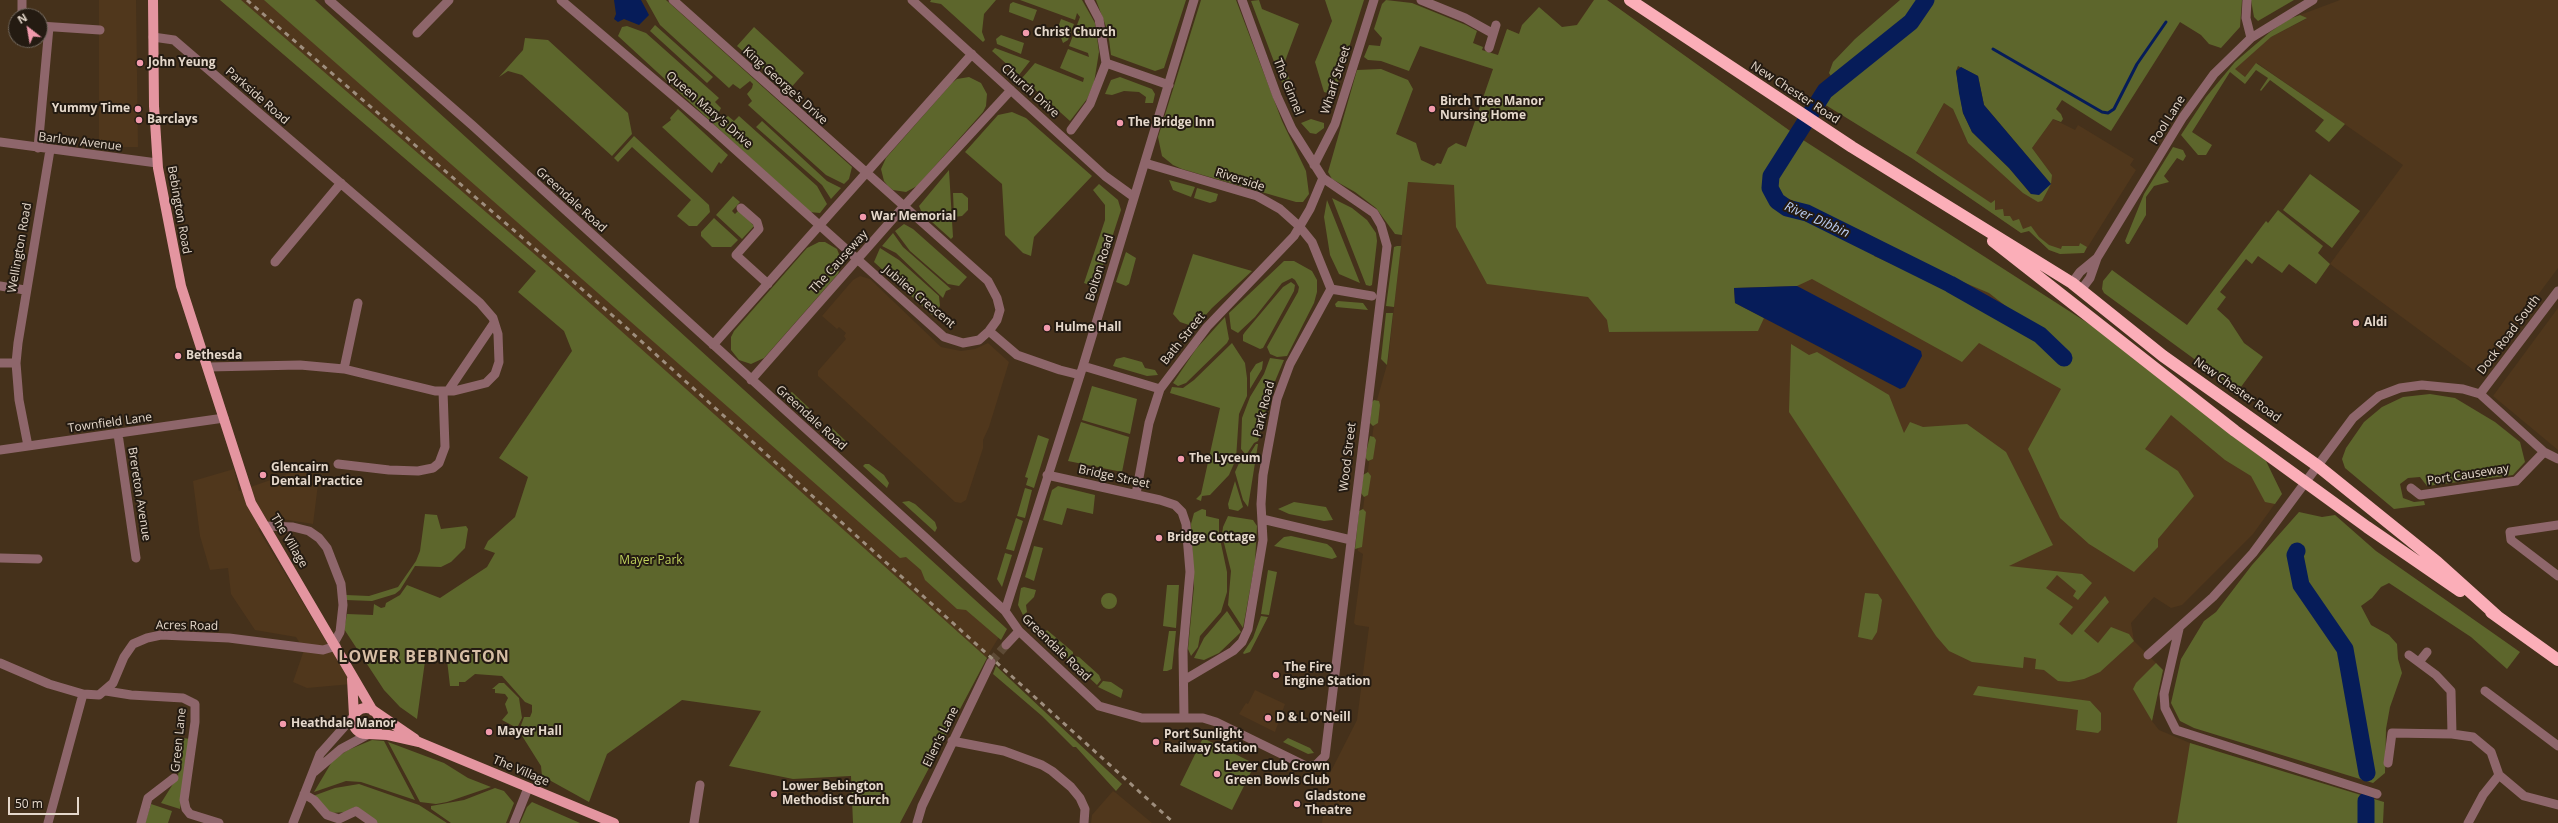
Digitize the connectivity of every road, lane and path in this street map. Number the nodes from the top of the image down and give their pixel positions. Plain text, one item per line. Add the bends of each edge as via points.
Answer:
1 (153, 0) edge
2 (330, 0) edge
3 (449, 0) edge
4 (561, 0) edge
5 (673, 0) edge
6 (1089, 0) edge
7 (1194, 0) edge
8 (1242, 0) edge
9 (1374, 0) edge
10 (1421, 0) edge
11 (1630, 0) edge
12 (2247, 0) edge
13 (2313, 0) edge
14 (917, 1) edge
15 (48, 26) edge
16 (100, 30) dead end
17 (417, 33) dead end
18 (153, 37) junction
19 (2251, 38) junction
20 (43, 48) edge
21 (1489, 48) dead end
22 (972, 54) junction
23 (1106, 64) junction
24 (1169, 85) junction
25 (1011, 90) junction
26 (1071, 130) dead end
27 (0, 142) edge
28 (38, 148) junction
29 (50, 150) junction
30 (157, 163) junction
31 (1145, 163) junction
32 (1314, 165) junction
33 (866, 174) junction
34 (1322, 178) junction
35 (341, 183) junction
36 (884, 188) joint
37 (1134, 196) junction
38 (905, 206) junction
39 (1948, 206) junction
40 (741, 208) dead end
41 (1300, 226) junction
42 (820, 227) junction
43 (837, 242) joint
44 (857, 259) junction
45 (276, 262) dead end
46 (768, 284) junction
47 (0, 286) edge
48 (2076, 287) junction
49 (1331, 289) junction
50 (25, 290) junction
51 (2558, 291) edge
52 (1372, 296) dead end
53 (2069, 299) junction
54 (358, 303) dead end
55 (494, 322) junction
56 (989, 331) junction
57 (713, 345) junction
58 (0, 363) edge
59 (16, 363) junction
60 (208, 367) junction
61 (344, 369) junction
62 (1082, 370) junction
63 (751, 380) junction
64 (1160, 389) junction
65 (446, 391) junction
66 (2480, 394) junction
67 (224, 418) junction
68 (118, 434) junction
69 (28, 446) junction
70 (0, 450) edge
71 (2544, 452) junction
72 (2558, 459) edge
73 (338, 464) dead end
74 (2318, 466) junction
75 (1047, 475) junction
76 (2306, 482) junction
77 (2411, 488) dead end
78 (1136, 494) junction
79 (1262, 519) junction
80 (2558, 525) edge
81 (265, 526) junction
82 (1351, 540) junction
83 (0, 558) edge
84 (136, 558) dead end
85 (39, 559) dead end
86 (2558, 576) edge
87 (1005, 611) junction
88 (2497, 616) junction
89 (2179, 629) junction
90 (1019, 631) junction
91 (335, 644) junction
92 (1006, 645) tunnel mouth
93 (2427, 652) dead end
94 (2148, 655) dead end
95 (2409, 655) dead end
96 (2558, 660) edge
97 (0, 662) edge
98 (991, 662) tunnel mouth
99 (2418, 662) junction
100 (349, 669) junction
101 (1184, 680) junction
102 (106, 691) junction
103 (2485, 691) dead end
104 (83, 694) junction
105 (374, 711) junction
106 (353, 716) junction
107 (1184, 718) junction
108 (367, 734) junction
109 (2452, 734) junction
110 (952, 741) junction
111 (419, 742) junction
112 (2558, 746) edge
113 (2388, 763) dead end
114 (1316, 765) joint
115 (2499, 775) junction
116 (174, 778) dead end
117 (310, 778) junction
118 (700, 785) dead end
119 (528, 788) junction
120 (304, 794) junction
121 (2377, 794) dead end
122 (2558, 805) edge
123 (48, 823) edge
124 (141, 823) edge
125 (219, 823) edge
126 (293, 823) edge
127 (373, 823) edge
128 (514, 823) edge
129 (614, 823) edge
130 (694, 823) edge
131 (917, 823) edge
132 (1084, 823) edge
133 (2468, 823) edge

1 - 18 main road, Bebington Road
2 - 57 street, Greendale Road
3 - 17 street
4 - 42 street, Queen Mary's Drive via 704,122
5 - 33 street, King George's Drive
6 - 23 street via 1102,31
7 - 24 street, Bolton Road
8 - 32 street, The Ginnel via 1277,96 1292,129
9 - 32 street, Wharf Street via 1335,124
10 - 21 street via 1494,29
11 - 39 highway, New Chester Road via 1852,147
12 - 19 street via 2246,18
13 - 19 street, Pool Lane
14 - 22 street, Church Drive
15 - 16 street
18 - 30 main road, Bebington Road
18 - 35 street, Parkside Road via 174,40
19 - 48 street, Pool Lane via 2214,74 2183,117 2097,258 2090,278
20 - 28 street
22 - 25 street, Church Drive
22 - 33 street
23 - 24 street
23 - 26 street via 1090,104
24 - 31 street, Bolton Road
25 - 37 street, Church Drive via 1105,176
25 - 38 street, The Causeway
27 - 28 street, Barlow Avenue
28 - 29 street, Barlow Avenue
29 - 30 street, Barlow Avenue
29 - 50 street, Wellington Road
30 - 60 main road, Bebington Road via 181,286
31 - 37 street, Bolton Road
31 - 41 street, Riverside via 1257,196 1280,208
32 - 34 street, The Ginnel
33 - 36 street, King George's Drive
33 - 42 street
34 - 41 street
34 - 82 street, Wood Street via 1374,213 1382,225 1387,246
35 - 45 street
35 - 55 street, Parkside Road via 480,303
36 - 38 street, Jubilee Crescent
37 - 62 street, Bolton Road
38 - 44 street, The Causeway
38 - 56 street, Jubilee Crescent via 975,268 993,289 1000,310
39 - 48 highway, New Chester Road
39 - 53 highway, New Chester Road
40 - 46 street via 757,222 759,229 736,255
41 - 49 street, Riverside via 1312,242
41 - 64 street, Bath Street via 1259,275 1207,326
42 - 43 street, Queen Mary's Drive
42 - 46 street
43 - 44 street, Jubilee Crescent
44 - 56 street, Jubilee Crescent via 944,337 963,343 979,340
44 - 63 street, The Causeway
46 - 57 street
47 - 50 street
48 - 53 highway
48 - 74 highway, New Chester Road via 2163,356
49 - 52 street
49 - 79 street, Park Road via 1290,364 1277,399 1263,475
50 - 59 street, Wellington Road
51 - 66 street, Dock Road South
53 - 76 highway, New Chester Road via 2230,426
54 - 61 street
55 - 65 street
55 - 65 street, Parkside Road via 498,334 499,362 495,374 486,383
56 - 62 street via 1017,355 1060,370
57 - 63 street, Greendale Road
58 - 59 street
59 - 69 street, Wellington Road via 19,400
60 - 61 street, Parkside Road via 300,365
60 - 67 main road, Bebington Road
61 - 65 street, Parkside Road
62 - 64 street
62 - 75 street, Bolton Road
63 - 87 street, Greendale Road
64 - 78 street, Bath Street via 1149,423
65 - 73 street via 445,447 439,463 433,468 418,471 389,470
66 - 71 street
66 - 74 street via 2463,389 2422,385 2400,388 2379,396 2353,418
67 - 68 street, Townfield Lane
67 - 81 main road, The Village via 247,492
68 - 69 street, Townfield Lane
68 - 84 street, Brereton Avenue
69 - 70 street, Townfield Lane
71 - 72 street
71 - 77 street, Port Causeway via 2516,481 2420,495
74 - 76 street
74 - 88 highway, New Chester Road via 2437,562
75 - 78 street, Bridge Street
75 - 87 street, Bolton Road
76 - 88 highway, New Chester Road
76 - 89 street via 2252,553 2213,597
78 - 101 street, Bridge Street via 1174,505 1182,512 1186,524 1190,572 1183,650
79 - 82 street
79 - 101 street, Park Road via 1263,545 1252,617 1242,642 1214,664
80 - 86 street via 2510,532 2511,540
81 - 91 main road, The Village
81 - 91 street via 293,527 309,531 327,548 341,584 343,605 340,632
82 - 114 street, Wood Street via 1325,756
83 - 85 street
87 - 90 street, Greendale Road
88 - 96 highway, New Chester Road
89 - 94 street
89 - 121 street via 2164,694 2165,708 2176,730
90 - 92 street
90 - 107 street, Greendale Road via 1099,706 1142,718
91 - 100 main road, The Village
91 - 102 street, Acres Road via 323,650 229,638 161,635 133,644 124,657 113,683
93 - 99 street
95 - 99 street
97 - 104 street via 49,684
98 - 110 street, Ellen's Lane
99 - 109 street via 2436,675 2451,691
100 - 105 main road, The Village
100 - 106 main road, The Village via 354,693
101 - 107 street
102 - 104 street via 99,695
102 - 125 street, Green Lane via 131,696 183,698 195,704 195,722 184,800 190,814
103 - 112 street
104 - 123 street
105 - 106 main road via 360,709
105 - 108 main road via 379,723 375,730
105 - 111 main road, The Village
106 - 108 main road via 355,730
106 - 117 street via 328,744
107 - 114 street, Greendale Road via 1203,718 1216,722 1298,763 1306,766
108 - 111 main road, The Village via 388,735
108 - 117 street via 337,752
109 - 113 street via 2392,733
109 - 115 street via 2473,738 2491,752
110 - 131 street, Ellen's Lane via 922,806
110 - 132 street via 1004,752 1036,762 1052,771 1080,798 1085,809
111 - 119 main road, The Village
115 - 122 street via 2524,796
115 - 133 street via 2483,795
116 - 124 street via 148,798
117 - 120 street
118 - 130 street
119 - 128 street
119 - 129 main road, The Village
120 - 126 street
120 - 127 street via 314,800 327,815 339,819 356,811

